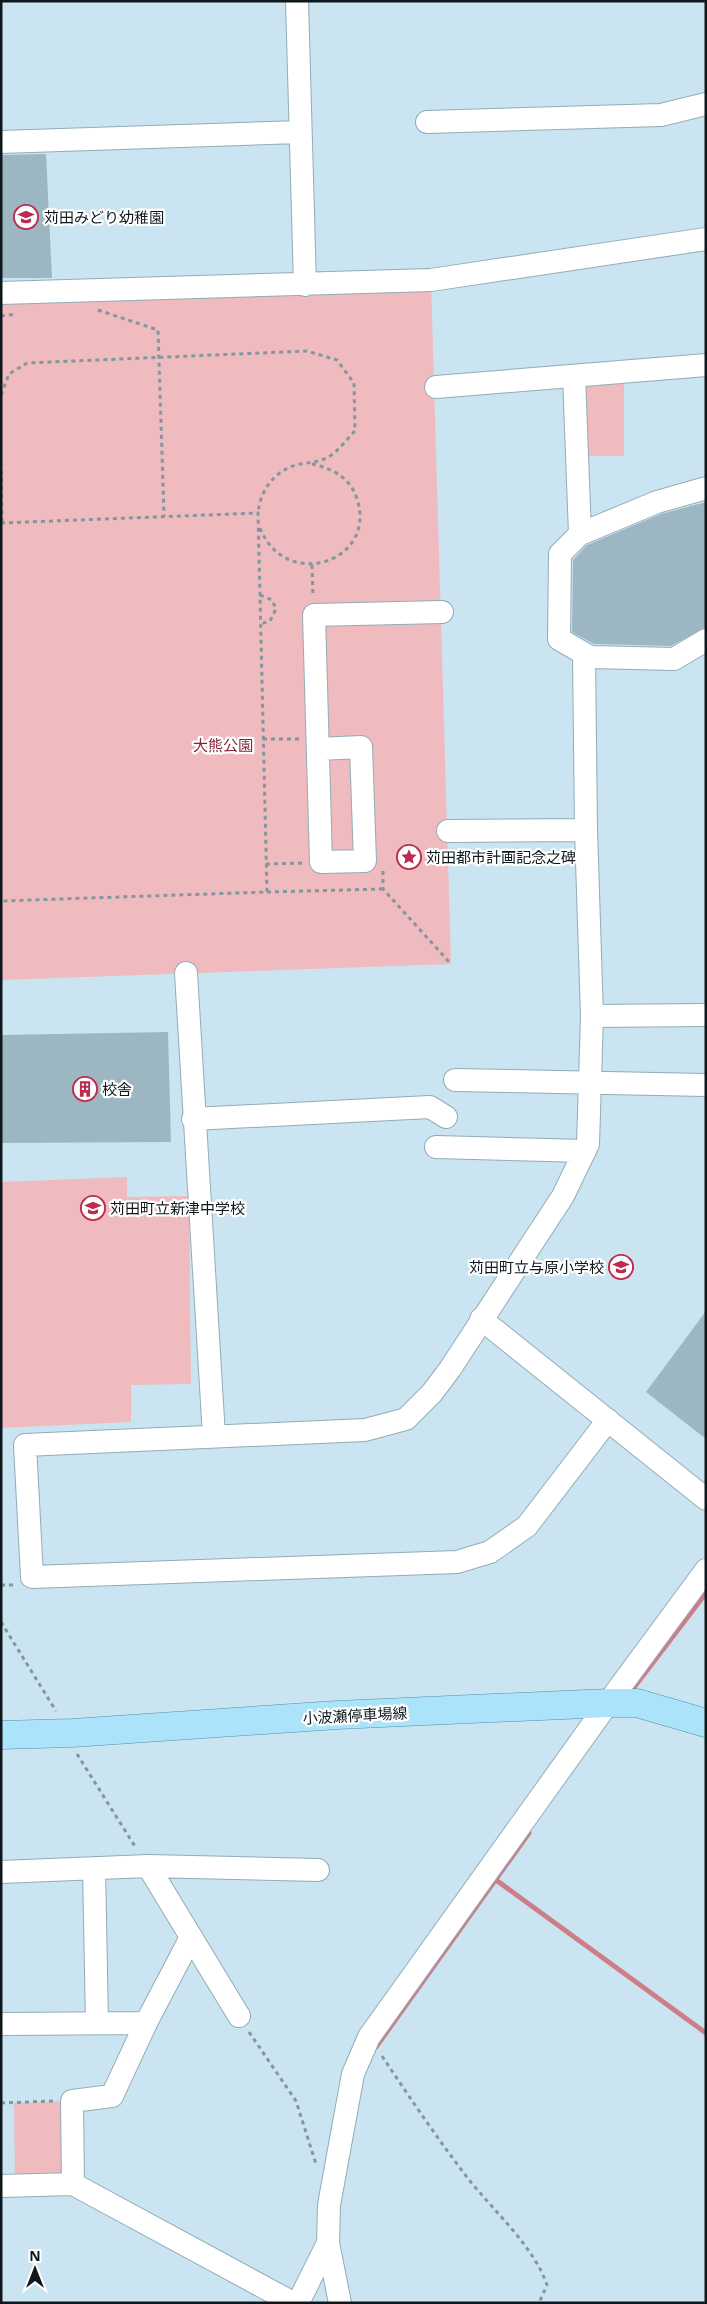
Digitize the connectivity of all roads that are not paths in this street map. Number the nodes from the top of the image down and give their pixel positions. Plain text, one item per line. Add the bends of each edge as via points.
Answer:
1 (297, 1) edge
2 (706, 104) edge
3 (427, 122) dead end
4 (300, 132) junction
5 (1, 142) edge
6 (706, 240) edge
7 (304, 285) junction
8 (1, 293) edge
9 (706, 366) edge
10 (574, 376) junction
11 (436, 387) dead end
12 (706, 488) edge
13 (580, 534) junction
14 (442, 612) dead end
15 (706, 640) edge
16 (584, 654) junction
17 (318, 749) junction
18 (586, 830) junction
19 (448, 831) dead end
20 (186, 973) dead end
21 (706, 1015) edge
22 (592, 1016) junction
23 (455, 1080) dead end
24 (589, 1084) junction
25 (706, 1085) edge
26 (446, 1117) dead end
27 (193, 1119) junction
28 (436, 1147) dead end
29 (585, 1150) junction
30 (481, 1319) junction
31 (608, 1420) junction
32 (214, 1436) junction
33 (706, 1499) edge
34 (706, 1570) edge
35 (698, 1593) edge
36 (608, 1703) junction
37 (706, 1723) edge
38 (1, 1735) edge
39 (148, 1866) junction
40 (94, 1868) junction
41 (318, 1870) dead end
42 (1, 1872) edge
43 (190, 1940) junction
44 (238, 2016) road end
45 (96, 2023) junction
46 (146, 2023) junction
47 (1, 2024) edge
48 (73, 2184) junction
49 (1, 2186) edge
50 (328, 2244) junction
51 (293, 2303) edge
52 (298, 2303) edge
53 (340, 2303) edge

1 - 4 street
2 - 3 street via 661,115
4 - 5 street
4 - 7 street
6 - 7 street via 430,280
7 - 8 street
9 - 10 street
10 - 11 street
10 - 13 street
12 - 13 street via 656,502
13 - 16 street via 560,554 559,639
14 - 17 street via 314,615
15 - 16 street via 674,659 590,657
16 - 18 street
17 - 17 street via 321,862 365,861 361,748
18 - 19 street
18 - 22 street
20 - 27 street
21 - 22 street
22 - 24 street
23 - 24 street
24 - 25 street
24 - 29 street via 588,1144
26 - 27 street via 430,1107
27 - 32 street
28 - 29 street
29 - 30 street via 563,1196
30 - 31 street
30 - 32 street via 432,1393 406,1419 365,1430
31 - 32 street via 527,1526 490,1552 457,1562 32,1577 25,1445
31 - 33 street
34 - 35 street
35 - 36 street
36 - 37 main road, 小波瀬停車場線 via 637,1703
36 - 38 main road, 小波瀬停車場線
36 - 50 street via 369,2037 353,2074 329,2205
39 - 40 street
39 - 41 street
39 - 43 street
40 - 42 street
40 - 45 street
43 - 44 street
43 - 46 street
45 - 46 street
45 - 47 street
46 - 48 street via 112,2096 72,2101
48 - 49 street
48 - 51 street
50 - 52 street
50 - 53 street

